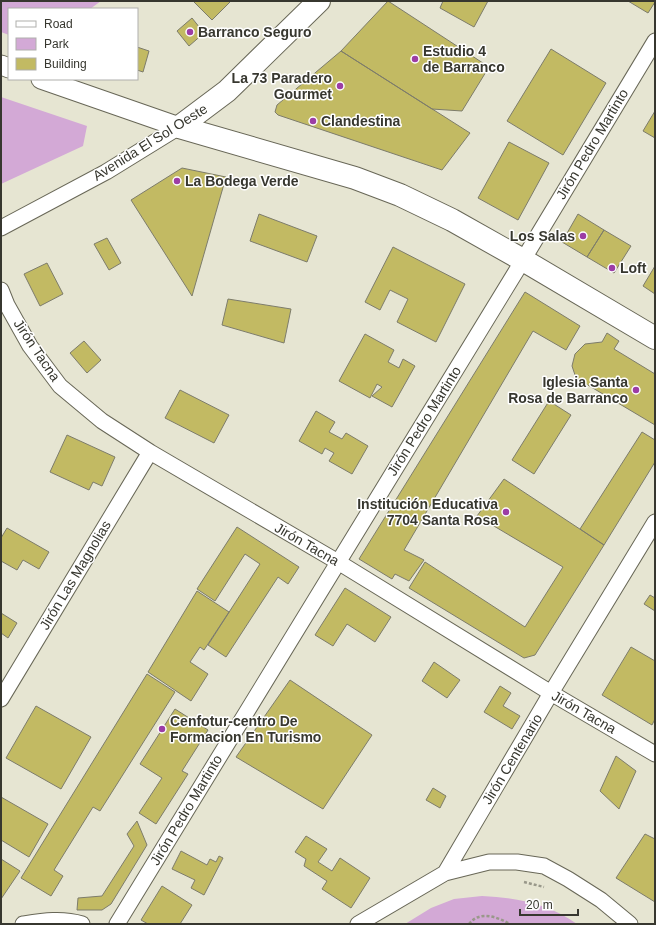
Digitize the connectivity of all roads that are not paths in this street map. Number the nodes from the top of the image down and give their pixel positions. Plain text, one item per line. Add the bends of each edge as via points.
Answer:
1 (319, 1) edge
2 (655, 41) edge
3 (44, 80) edge
4 (179, 127) junction
5 (1, 228) edge
6 (523, 260) junction
7 (1, 290) edge
8 (655, 338) edge
9 (150, 452) junction
10 (655, 522) edge
11 (338, 562) junction
12 (551, 693) junction
13 (1, 699) edge
14 (655, 754) edge
15 (445, 873) junction
16 (23, 924) edge
17 (82, 924) edge
18 (117, 924) edge
19 (358, 924) edge
20 (630, 924) edge

1 - 4 main road, Avenida El Sol Oeste via 227,91
2 - 6 street, Jirón Pedro Martinto
3 - 4 street
4 - 5 street, Avenida El Sol Oeste via 106,172
4 - 6 main road via 355,178 400,195 452,220
6 - 8 main road
6 - 11 street, Jirón Pedro Martinto
7 - 9 street, Jirón Tacna via 30,346 60,386 102,421
9 - 11 street, Jirón Tacna
9 - 13 street, Jirón Las Magnolias
10 - 12 street, Jirón Centenario
11 - 12 street, Jirón Tacna
11 - 18 street, Jirón Pedro Martinto
12 - 14 street, Jirón Tacna
12 - 15 street, Jirón Centenario
15 - 19 street
15 - 20 street via 489,862 517,862 544,866 602,900
16 - 17 street via 51,920

